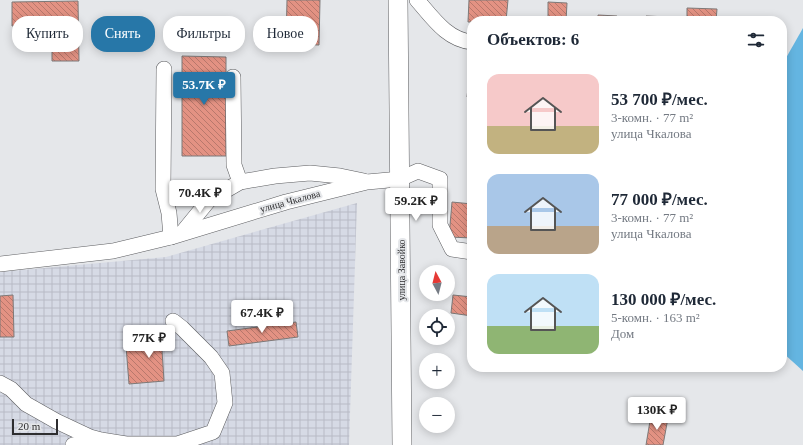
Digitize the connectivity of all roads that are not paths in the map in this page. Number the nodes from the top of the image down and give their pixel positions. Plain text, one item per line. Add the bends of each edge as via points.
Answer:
1 (398, 0) edge
2 (418, 0) edge
3 (467, 41) edge
4 (164, 69) dead end
5 (233, 77) dead end
6 (400, 179) junction
7 (240, 182) junction
8 (367, 182) junction
9 (176, 235) junction
10 (467, 251) edge
11 (0, 264) edge
12 (173, 321) dead end
13 (0, 383) edge
14 (100, 440) junction
15 (73, 445) edge
16 (402, 445) edge

1 - 6 main road, улица Завойко
2 - 3 street via 444,30
4 - 9 street via 163,189
5 - 7 street via 234,165
6 - 8 street, улица Чкалова
6 - 10 street, улица Чкалова via 418,171 440,179 440,225 452,249
6 - 16 main road, улица Завойко
7 - 8 street via 310,173
7 - 9 street via 208,200
8 - 9 street, улица Чкалова via 286,202
9 - 11 street, улица Чкалова via 113,251
12 - 14 street via 211,357 222,373 225,403 212,432 177,444 126,444
13 - 14 street via 38,411
14 - 15 street

